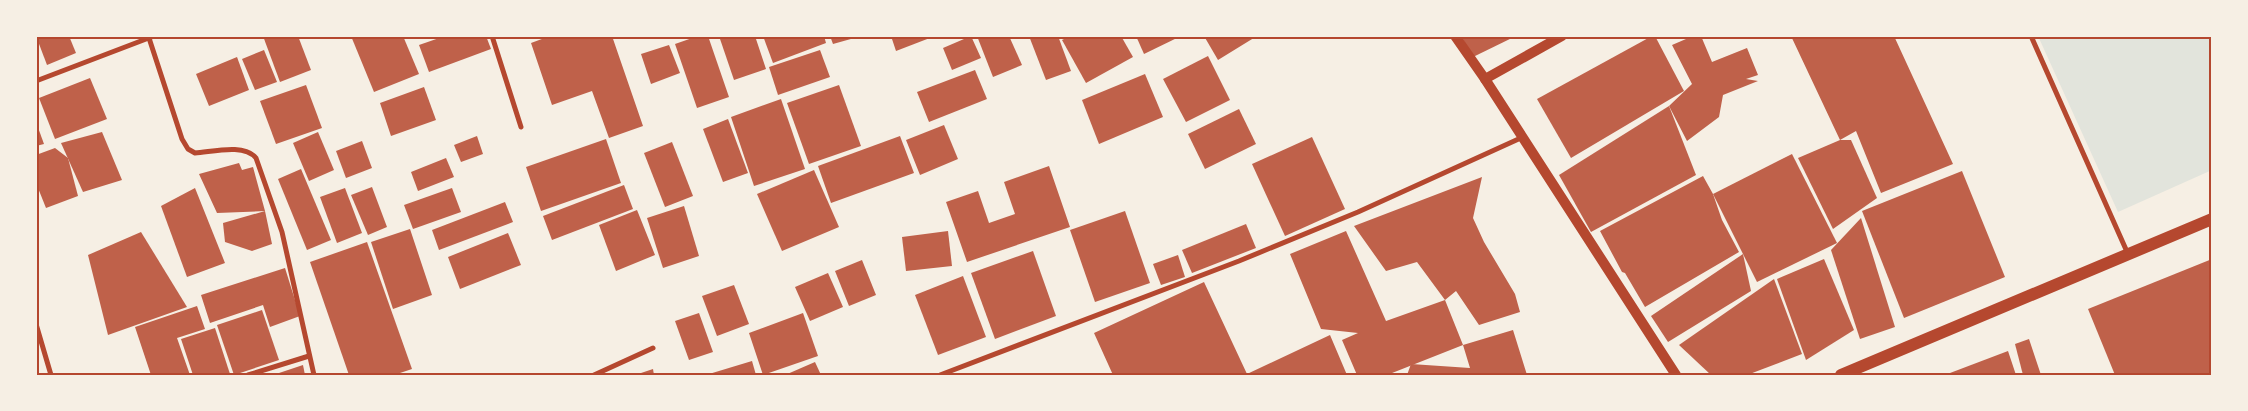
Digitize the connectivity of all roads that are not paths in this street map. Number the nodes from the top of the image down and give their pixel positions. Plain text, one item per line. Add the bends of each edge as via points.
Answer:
1 (492, 36) edge
2 (1455, 36) edge
3 (1562, 36) edge
4 (2031, 36) edge
5 (151, 37) edge
6 (1485, 79) junction
7 (36, 80) edge
8 (521, 127) dead end
9 (1523, 138) junction
10 (2212, 220) edge
11 (2128, 254) junction
12 (36, 324) edge
13 (653, 348) dead end
14 (309, 356) junction
15 (52, 375) edge
16 (248, 375) edge
17 (314, 375) edge
18 (594, 375) edge
19 (940, 375) edge
20 (1676, 375) edge
21 (1841, 375) edge

1 - 8 street
2 - 6 main road
3 - 6 main road
4 - 11 street
5 - 7 street
5 - 14 street via 182,139 188,149 194,153 244,150 256,158 282,232
6 - 9 main road
9 - 19 street via 1267,250
9 - 20 main road
10 - 11 main road
11 - 21 main road
12 - 15 street
13 - 18 street
14 - 16 street
14 - 17 street

